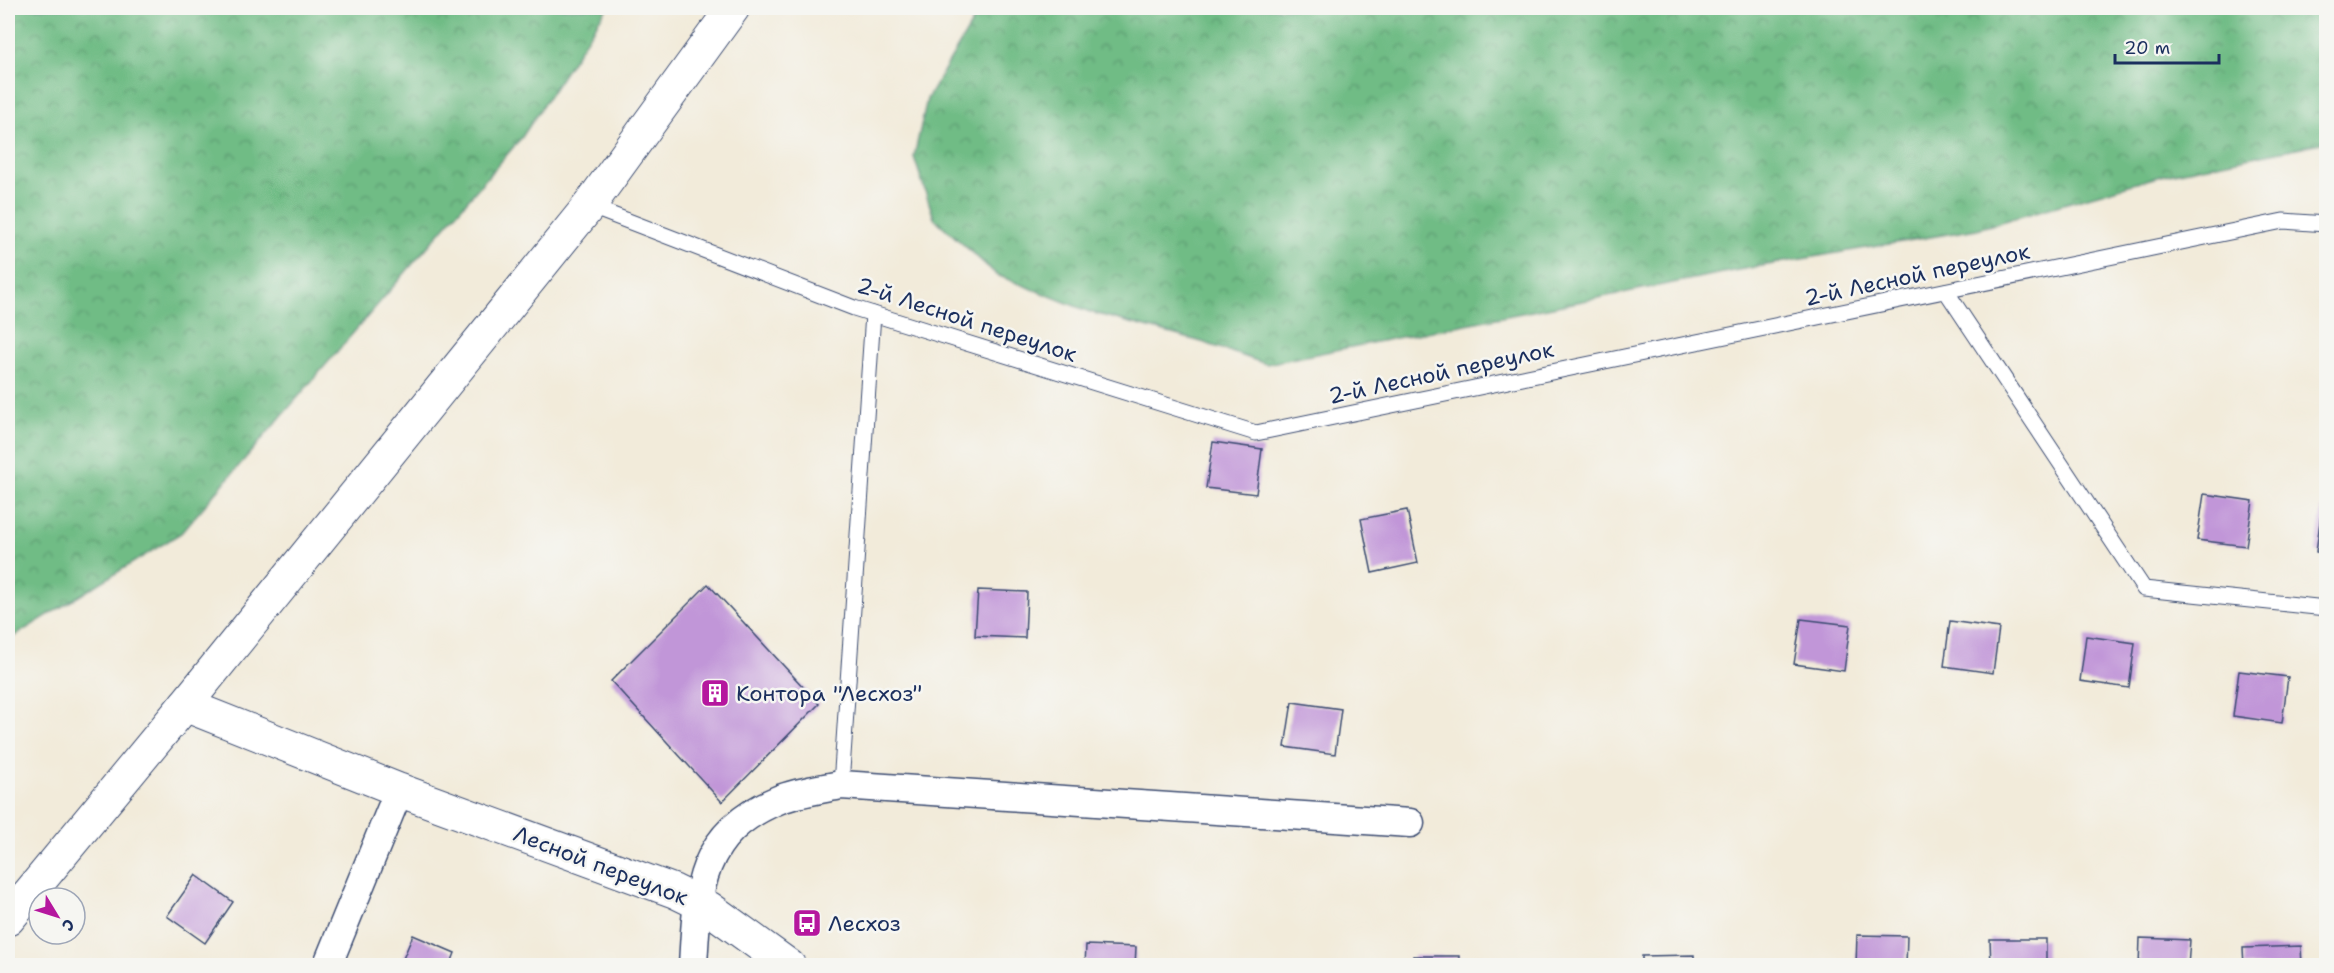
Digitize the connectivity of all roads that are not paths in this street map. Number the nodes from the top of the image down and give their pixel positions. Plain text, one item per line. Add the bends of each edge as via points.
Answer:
1 (733, 8) edge
2 (589, 206) junction
3 (2326, 224) edge
4 (1946, 291) junction
5 (873, 314) junction
6 (2326, 608) edge
7 (185, 705) junction
8 (841, 785) junction
9 (399, 790) junction
10 (1410, 823) dead end
11 (696, 902) junction
12 (8, 919) edge
13 (327, 966) edge
14 (693, 966) edge
15 (789, 966) edge

1 - 2 street
2 - 5 lane, 2-й Лесной переулок
2 - 7 street
3 - 4 lane, 2-й Лесной переулок via 2283,221
4 - 5 lane, 2-й Лесной переулок via 1256,433
4 - 6 lane via 2144,589
5 - 8 lane
7 - 9 street, Лесной переулок
7 - 12 street
8 - 10 street
8 - 11 street via 780,799 748,814 723,836 708,864
9 - 11 street, Лесной переулок via 592,859
9 - 13 street
11 - 14 street
11 - 15 street, Лесной переулок

